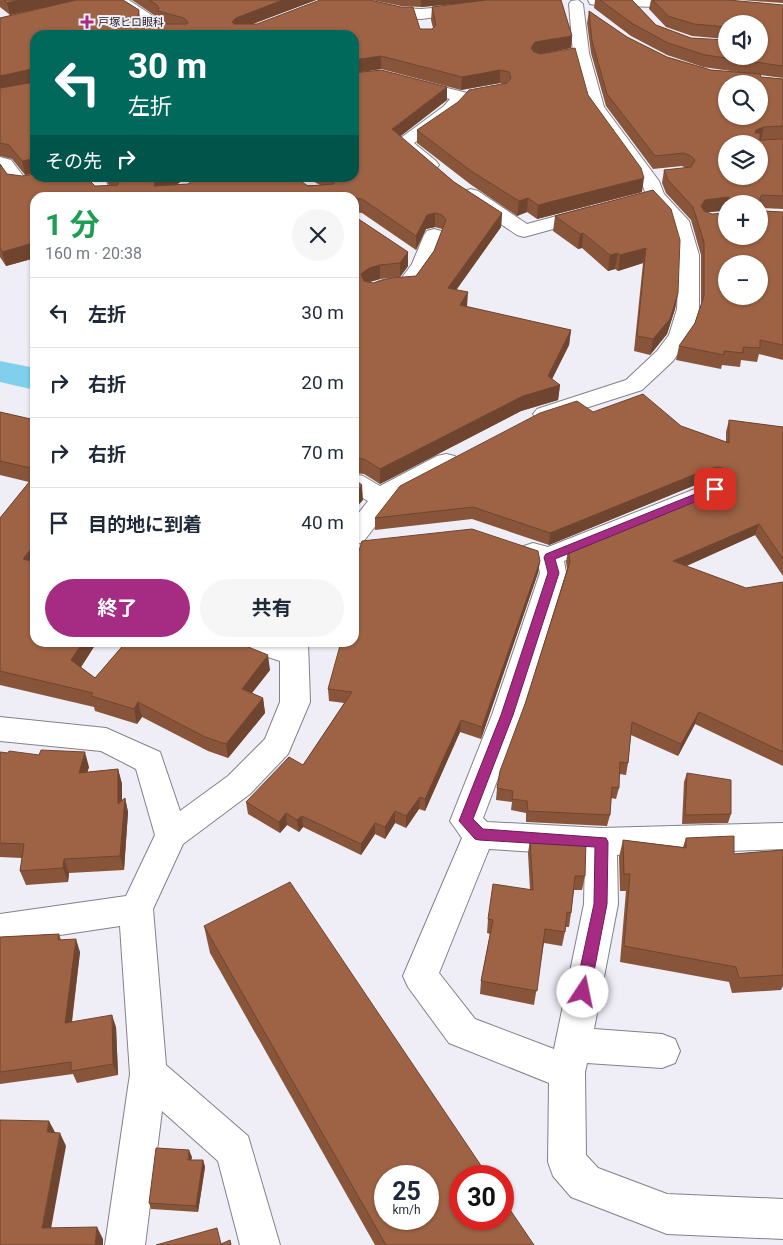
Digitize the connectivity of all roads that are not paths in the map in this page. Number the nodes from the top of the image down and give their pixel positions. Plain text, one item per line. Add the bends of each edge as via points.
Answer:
1 (119, 0) edge
2 (343, 0) edge
3 (631, 1) edge
4 (569, 3) edge
5 (699, 4) edge
6 (485, 7) edge
7 (421, 14) junction
8 (594, 18) edge
9 (648, 19) edge
10 (161, 30) edge
11 (424, 30) edge
12 (359, 78) edge
13 (480, 94) edge
14 (461, 97) junction
15 (0, 162) edge
16 (30, 182) edge
17 (609, 208) edge
18 (434, 235) dead end
19 (373, 290) edge
20 (530, 418) edge
21 (461, 454) edge
22 (359, 485) edge
23 (715, 489) edge
24 (382, 498) junction
25 (359, 529) edge
26 (383, 540) edge
27 (359, 542) edge
28 (515, 545) edge
29 (550, 557) junction
30 (294, 649) edge
31 (0, 729) edge
32 (171, 835) junction
33 (479, 835) junction
34 (783, 836) edge
35 (601, 842) junction
36 (136, 909) junction
37 (0, 930) edge
38 (662, 1050) dead end
39 (569, 1058) junction
40 (148, 1074) junction
41 (783, 1219) edge
42 (125, 1245) edge
43 (260, 1245) edge

1 - 10 street via 151,21 149,27
2 - 7 street via 401,13
3 - 4 street
3 - 5 street
3 - 9 street
4 - 8 street
4 - 20 street via 573,54 596,107 651,187 679,220 689,255 688,309 680,334 665,356 634,385
6 - 7 street
7 - 11 street
12 - 14 street via 396,78
13 - 14 street
14 - 17 street via 450,110 403,144 524,231
15 - 16 street via 19,183
18 - 19 street via 414,260 407,285 389,285
21 - 24 street via 390,490
22 - 24 street
23 - 29 street
24 - 25 street
26 - 27 street
28 - 29 street
29 - 33 street via 553,573 507,715 466,821
30 - 32 street via 295,702 277,746 239,785
31 - 32 street via 106,740 149,762
32 - 36 street
33 - 35 street
33 - 39 street via 420,976 462,1031
34 - 35 street
35 - 39 street via 600,904
36 - 37 street
36 - 40 street
38 - 39 street
39 - 41 street via 567,1162 585,1182 667,1214
40 - 42 street
40 - 43 street via 234,1150

